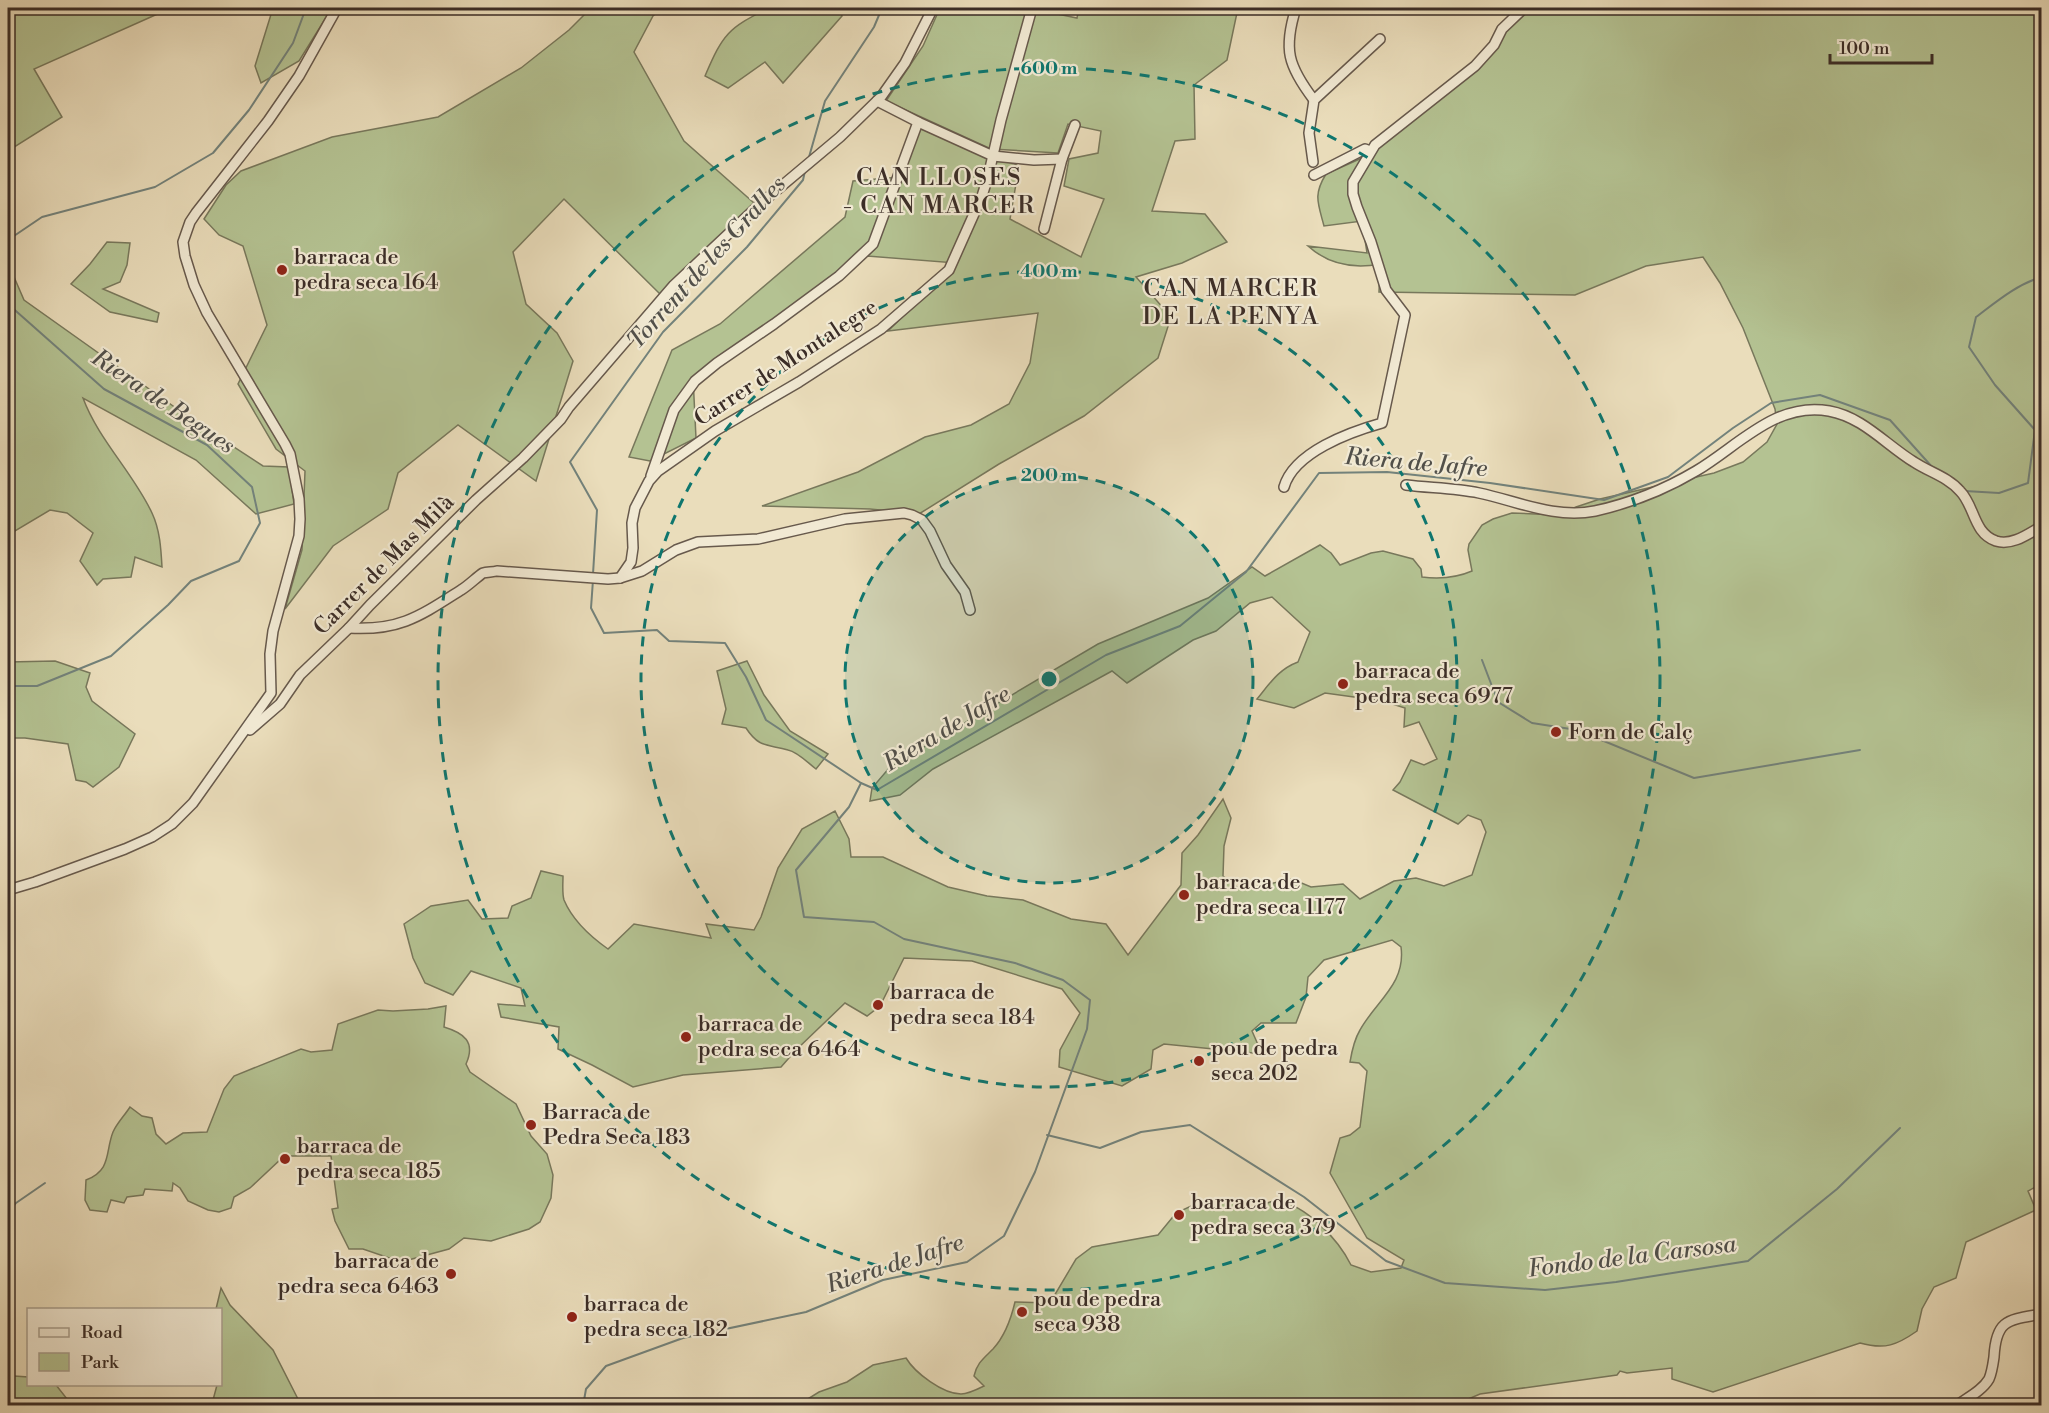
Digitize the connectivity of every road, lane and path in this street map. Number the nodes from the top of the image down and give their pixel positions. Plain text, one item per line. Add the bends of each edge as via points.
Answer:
1 (337, 8) edge
2 (933, 8) edge
3 (1032, 8) edge
4 (1296, 8) edge
5 (1524, 8) edge
6 (1380, 39) dead end
7 (1314, 100) junction
8 (877, 101) junction
9 (918, 122) junction
10 (1075, 125) dead end
11 (1370, 151) junction
12 (993, 156) junction
13 (1062, 159) junction
14 (1313, 162) dead end
15 (1314, 175) dead end
16 (1044, 229) dead end
17 (649, 481) junction
18 (1406, 485) dead end
19 (1284, 487) dead end
20 (2042, 526) edge
21 (620, 578) junction
22 (970, 610) dead end
23 (349, 628) junction
24 (236, 741) junction
25 (8, 890) edge
26 (2042, 1314) edge
27 (1956, 1406) edge

1 - 24 street via 299,76 196,213 183,242 201,301 290,454 298,499 299,536 273,631 271,693
2 - 8 street, Carrer de Mas Milà via 898,75
3 - 12 street, Carrer de Montalegre
4 - 7 street via 1289,30 1289,54 1299,81
5 - 11 street via 1502,29 1475,66
6 - 7 street
7 - 14 street via 1309,133
8 - 9 street
8 - 23 street, Carrer de Mas Milà via 674,285 561,419
9 - 12 street
9 - 17 street via 873,244 839,276 695,381 674,410
10 - 13 street
11 - 15 street via 1365,149
11 - 19 street via 1353,182 1353,194 1386,290 1405,315 1382,423 1338,438 1313,452 1294,470
12 - 13 street
12 - 17 street, Carrer de Montalegre via 982,196 949,270 881,329 715,431
13 - 16 street
17 - 21 street, Carrer de Montalegre via 633,515 631,562
18 - 20 street via 1475,493 1557,513 1591,512 1661,490 1772,420 1801,411 1830,411 1862,423 1913,462 1949,481 1969,503 1982,532 1993,540 2017,540
21 - 22 street via 698,542 758,539 845,519 912,514 930,531 946,565 965,592
21 - 23 street via 483,573 404,623 374,630
23 - 24 street, Carrer de Mas Milà via 300,675 280,704
24 - 25 street via 193,803 172,825 125,849
26 - 27 street via 2014,1319 2000,1328 1990,1378

